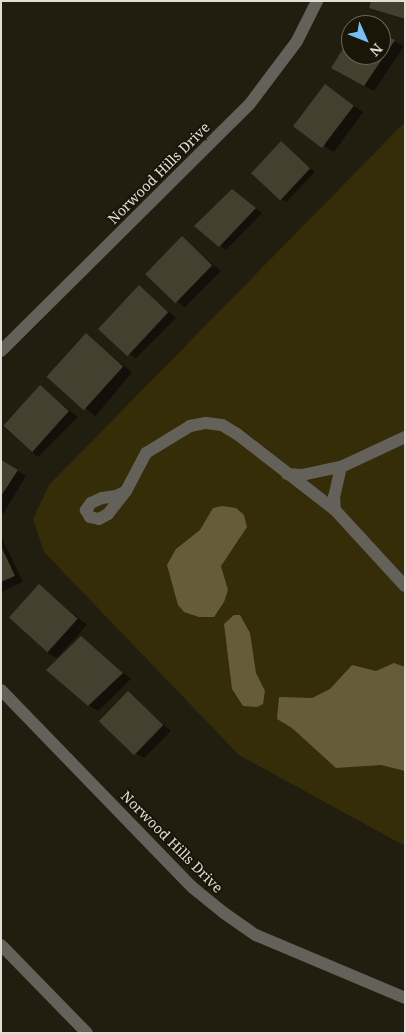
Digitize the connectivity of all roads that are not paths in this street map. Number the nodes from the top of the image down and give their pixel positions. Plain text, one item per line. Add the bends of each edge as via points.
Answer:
1 (317, 1) edge
2 (1, 350) edge
3 (405, 437) edge
4 (341, 467) junction
5 (287, 474) junction
6 (126, 491) dead end
7 (335, 510) junction
8 (405, 586) edge
9 (1, 690) edge
10 (1, 945) edge
11 (405, 998) edge
12 (87, 1033) edge

1 - 2 street, Norwood Hills Drive via 297,41 250,106
3 - 4 street
4 - 5 street via 302,475
4 - 7 street via 334,497
5 - 6 street via 237,434 222,425 206,422 190,426 146,453
5 - 7 street
7 - 8 street
9 - 11 street, Norwood Hills Drive via 192,887 224,913 256,935
10 - 12 street

